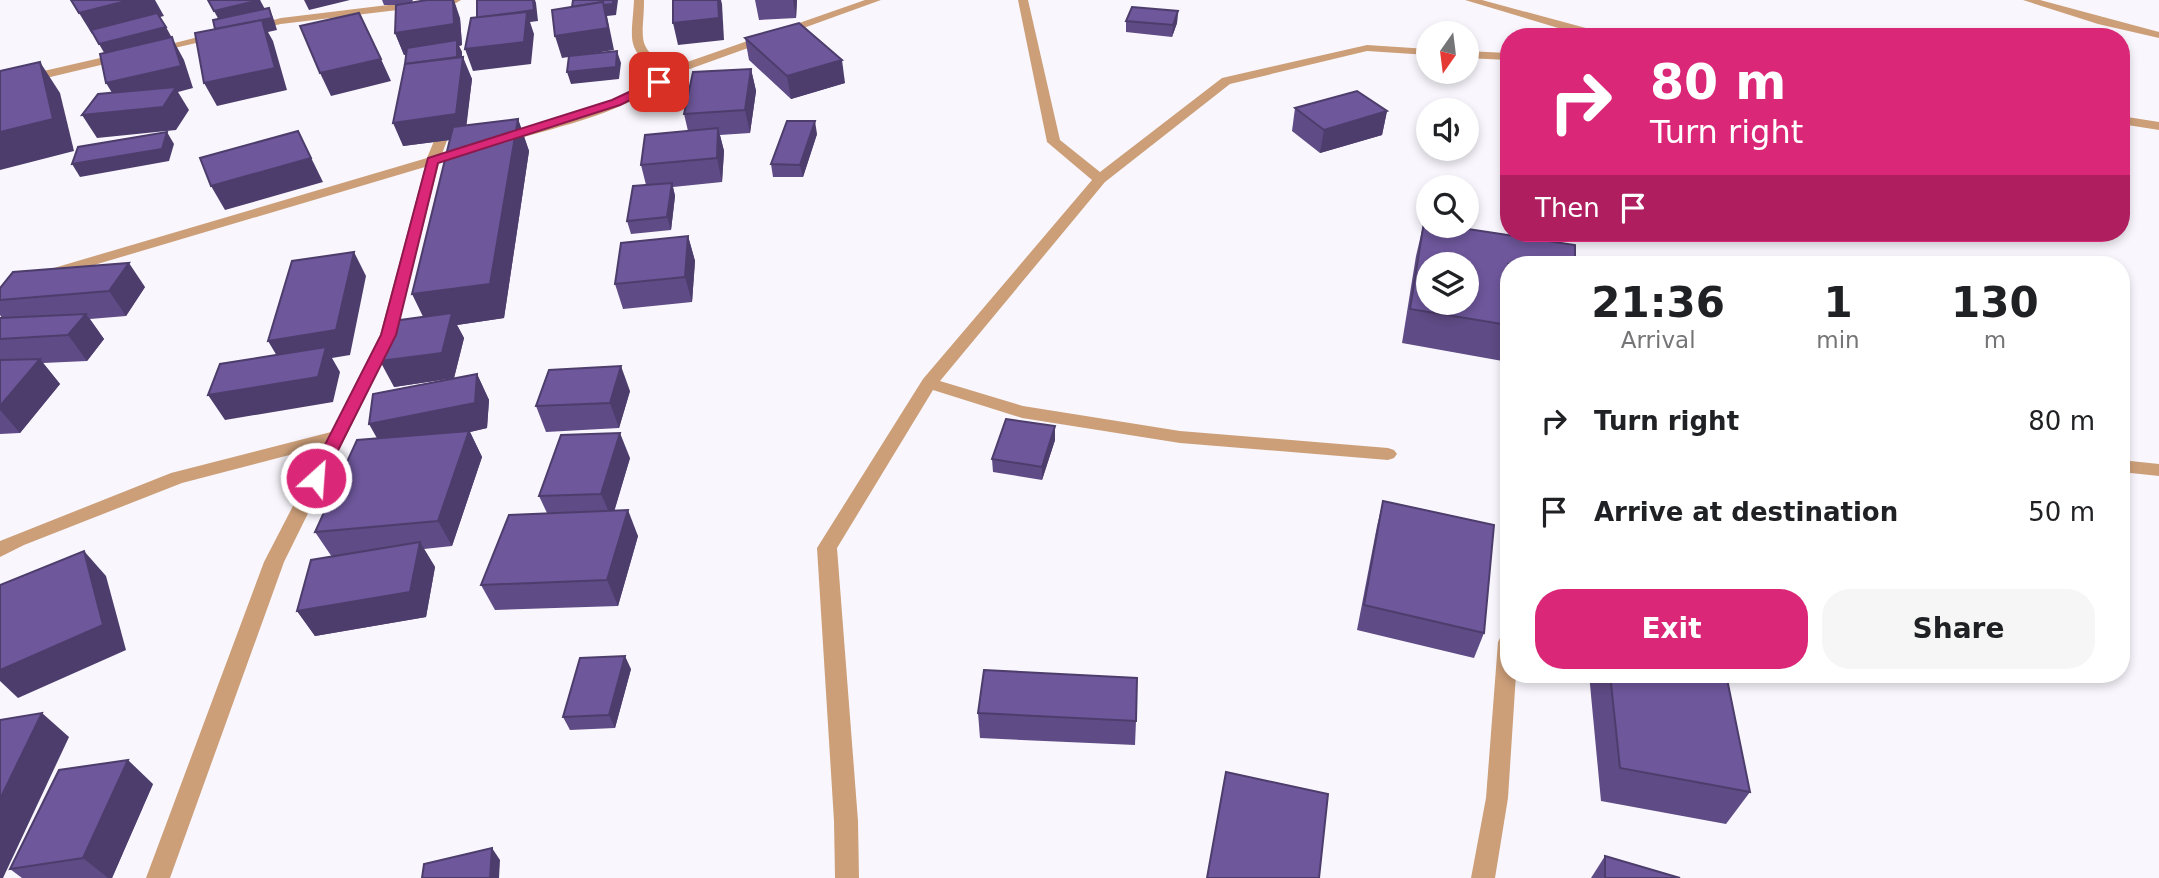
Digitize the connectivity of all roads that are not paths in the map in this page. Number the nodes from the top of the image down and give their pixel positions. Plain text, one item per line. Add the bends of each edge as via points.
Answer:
1 (333, 0) edge
2 (639, 0) edge
3 (876, 0) edge
4 (1023, 0) edge
5 (1470, 0) edge
6 (2028, 0) edge
7 (453, 5) edge
8 (333, 15) junction
9 (1557, 28) edge
10 (2128, 28) edge
11 (2130, 28) edge
12 (243, 30) edge
13 (230, 33) edge
14 (2159, 35) edge
15 (1416, 51) edge
16 (1479, 55) edge
17 (1500, 56) edge
18 (669, 72) junction
19 (0, 85) edge
20 (452, 101) edge
21 (2130, 121) edge
22 (2159, 125) edge
23 (485, 144) edge
24 (459, 153) edge
25 (433, 161) junction
26 (1100, 179) junction
27 (34, 279) edge
28 (929, 383) junction
29 (337, 436) junction
30 (1388, 454) dead end
31 (2130, 467) edge
32 (2159, 470) edge
33 (0, 550) edge
34 (1505, 683) edge
35 (158, 878) edge
36 (847, 878) edge
37 (1483, 878) edge

1 - 8 street
2 - 18 street via 638,46 644,57
3 - 18 street
4 - 26 street via 1054,142
5 - 9 street
6 - 10 street
7 - 8 street
8 - 12 street
11 - 14 street
13 - 19 street
15 - 26 street via 1367,48 1226,81
16 - 17 street
18 - 23 street via 659,82 616,103
20 - 25 street via 452,114
21 - 22 street
24 - 25 street
25 - 27 street
25 - 29 street via 388,335
26 - 28 street
28 - 30 street via 1022,412 1180,437
28 - 36 street via 827,548
29 - 33 street via 177,478
29 - 35 street via 274,562
31 - 32 street
34 - 37 street via 1497,798

